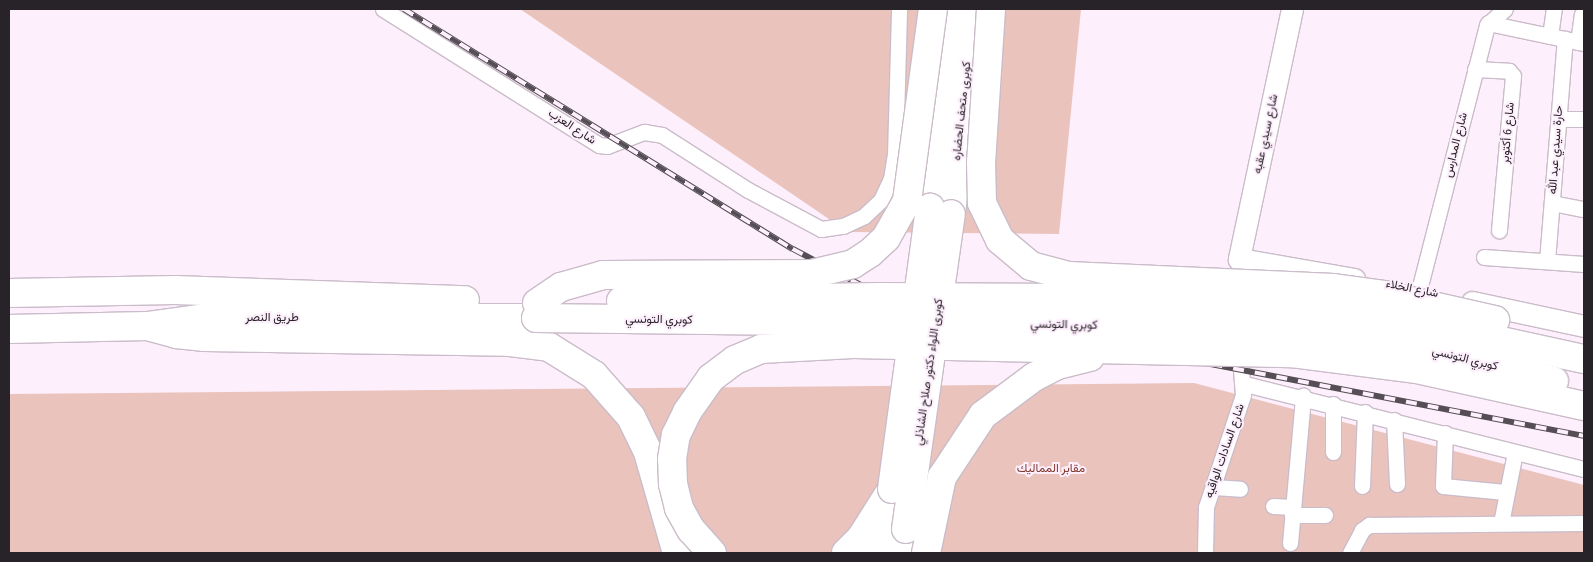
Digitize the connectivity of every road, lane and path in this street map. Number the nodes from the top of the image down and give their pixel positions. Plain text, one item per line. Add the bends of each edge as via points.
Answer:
1 (383, 9) edge
2 (899, 9) edge
3 (933, 9) edge
4 (953, 9) edge
5 (973, 9) edge
6 (991, 9) edge
7 (1292, 9) edge
8 (1505, 9) edge
9 (1554, 9) edge
10 (1582, 14) dead end
11 (1488, 23) junction
12 (1569, 40) edge
13 (1475, 69) junction
14 (1559, 119) junction
15 (1584, 119) edge
16 (1552, 203) junction
17 (1584, 209) edge
18 (941, 211) junction
19 (1499, 230) dead end
20 (1484, 257) dead end
21 (1239, 259) junction
22 (1547, 262) junction
23 (1584, 264) edge
24 (1419, 290) junction
25 (9, 293) edge
26 (536, 311) junction
27 (147, 326) junction
28 (1584, 326) edge
29 (9, 329) edge
30 (1133, 350) junction
31 (1584, 359) edge
32 (1245, 384) junction
33 (1584, 388) edge
34 (1303, 396) junction
35 (1333, 404) junction
36 (1584, 406) edge
37 (1365, 412) junction
38 (1394, 420) junction
39 (1445, 433) junction
40 (1333, 452) dead end
41 (1515, 452) junction
42 (1584, 469) edge
43 (1397, 484) dead end
44 (1362, 486) dead end
45 (1214, 487) junction
46 (892, 489) junction
47 (1240, 489) dead end
48 (1505, 492) junction
49 (1273, 506) dead end
50 (1293, 511) junction
51 (1325, 515) dead end
52 (1500, 523) junction
53 (1584, 523) edge
54 (904, 541) edge
55 (1290, 543) dead end
56 (676, 553) edge
57 (712, 553) edge
58 (846, 553) edge
59 (881, 553) edge
60 (926, 553) edge
61 (1205, 553) edge
62 (1350, 553) edge

1 - 2 street, شارع العزب via 599,145 607,146 644,132 662,136 748,190 821,229 843,226 864,216 880,200 891,178 895,155
3 - 26 highway, bridge via 907,201 886,238 870,253 853,264 812,274 603,275 561,287
4 - 18 highway, كوبرى متحف الحضاره
5 - 18 highway, كوبرى متحف الحضاره
6 - 28 highway, bridge via 981,162 982,203 1000,240 1031,266 1069,276 1273,284 1384,295
7 - 21 street, شارع سيدي عقبه
8 - 11 street
9 - 12 street
10 - 12 street
11 - 12 street
11 - 13 street, شارع المدارس
12 - 14 street, حارة سيدي عبد الله
13 - 19 street, شارع 6 أكتوبر via 1509,71 1513,76
13 - 24 street, شارع المدارس
14 - 15 street
14 - 16 street, حارة سيدي عبد الله
16 - 17 street
16 - 22 street, حارة سيدي عبد الله
18 - 46 highway, كوبرى اللواء دكتور صلاح الشاذلي, bridge
18 - 54 highway, كوبرى اللواء دكتور صلاح الشاذلي, bridge
20 - 22 street
21 - 24 street, شارع الخلاء
21 - 32 street, شارع السادات الواقيه via 1239,341
22 - 23 street
24 - 28 street, شارع الخلاء
25 - 26 highway, طريق النصر via 175,290
26 - 27 highway, طريق النصر via 206,318
26 - 31 highway, كوبري التونسي, bridge via 880,297 1229,299 1382,315
26 - 33 highway, كوبري التونسي, bridge via 1236,326 1332,331 1380,338
27 - 29 highway, طريق النصر
27 - 56 highway via 176,334 206,337 510,342 549,347 594,375 631,417 650,460
30 - 36 highway, bridge via 1292,353 1371,361
30 - 57 highway, bridge via 853,344 782,346 748,354 723,368 702,388 676,435 672,460 679,508 691,530
30 - 60 highway, bridge via 1058,366 1021,384 983,415 942,477
32 - 34 street
32 - 45 street, شارع السادات الواقيه
34 - 35 street
34 - 50 street
35 - 37 street
35 - 40 street
37 - 38 street
37 - 44 street
38 - 39 street
38 - 43 street
39 - 41 street
39 - 48 street via 1445,487
41 - 42 street
41 - 48 street
45 - 47 street
45 - 61 street, شارع السادات الواقيه via 1205,516
46 - 58 highway via 861,538
46 - 59 highway, كوبرى اللواء دكتور صلاح الشاذلي
48 - 52 street
49 - 50 street
50 - 51 street
50 - 55 street
52 - 53 street
52 - 62 street via 1369,525 1362,530

